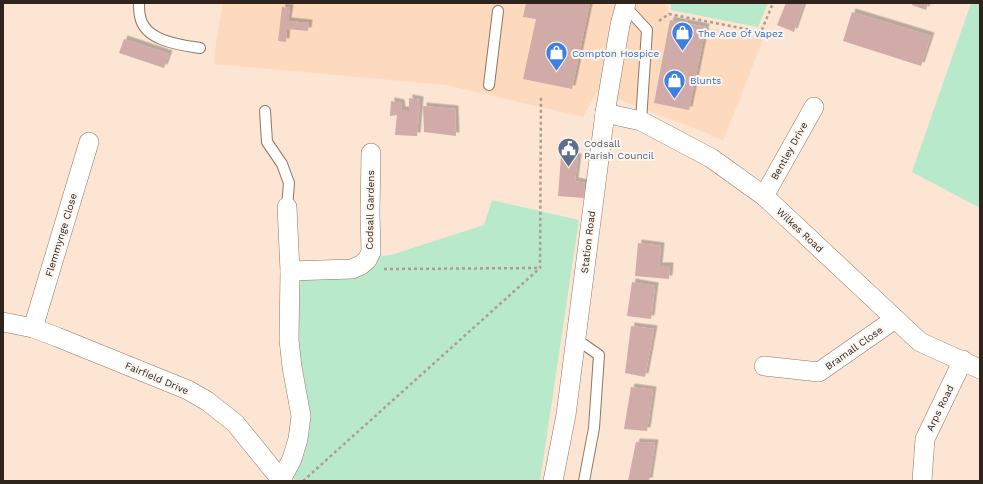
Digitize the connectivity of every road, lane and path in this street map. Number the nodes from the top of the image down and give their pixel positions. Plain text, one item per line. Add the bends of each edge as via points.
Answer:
1 (139, 3) edge
2 (773, 3) edge
3 (626, 4) edge
4 (498, 11) dead end
5 (647, 30) junction
6 (200, 48) dead end
7 (489, 85) dead end
8 (541, 96) dead end
9 (814, 107) dead end
10 (265, 111) dead end
11 (605, 113) junction
12 (641, 121) junction
13 (89, 142) dead end
14 (371, 152) dead end
15 (764, 196) junction
16 (287, 206) joint
17 (540, 268) junction
18 (381, 269) dead end
19 (290, 271) junction
20 (895, 319) junction
21 (3, 322) edge
22 (33, 328) junction
23 (576, 339) junction
24 (963, 360) junction
25 (764, 366) dead end
26 (980, 368) edge
27 (281, 480) edge
28 (303, 481) edge
29 (553, 481) edge
30 (584, 481) edge
31 (922, 481) edge

1 - 6 lane via 140,17 145,27 156,37 174,44
2 - 5 path via 761,32 669,14
3 - 5 lane
3 - 11 street, Station Road
4 - 7 lane
5 - 12 lane
8 - 17 path
9 - 15 street, Bentley Drive
10 - 16 lane via 267,142 282,164 289,183
11 - 12 street, Wilkes Road
11 - 23 street, Station Road
12 - 15 street, Wilkes Road via 711,158
13 - 22 street, Flemmynge Close
14 - 19 street, Codsall Gardens via 371,252 368,260 352,269
15 - 20 street, Wilkes Road
16 - 19 street
17 - 18 path
17 - 28 path
19 - 27 street via 292,367 301,416 298,439
20 - 24 street, Wilkes Road via 920,342
20 - 25 street, Bramall Close via 819,372
21 - 22 street, Fairfield Drive
22 - 27 street, Fairfield Drive via 188,390 207,401 235,423
23 - 29 street, Station Road via 566,415
23 - 30 lane via 599,355 594,428
24 - 26 street, Wilkes Road
24 - 31 street, Arps Road via 925,439

